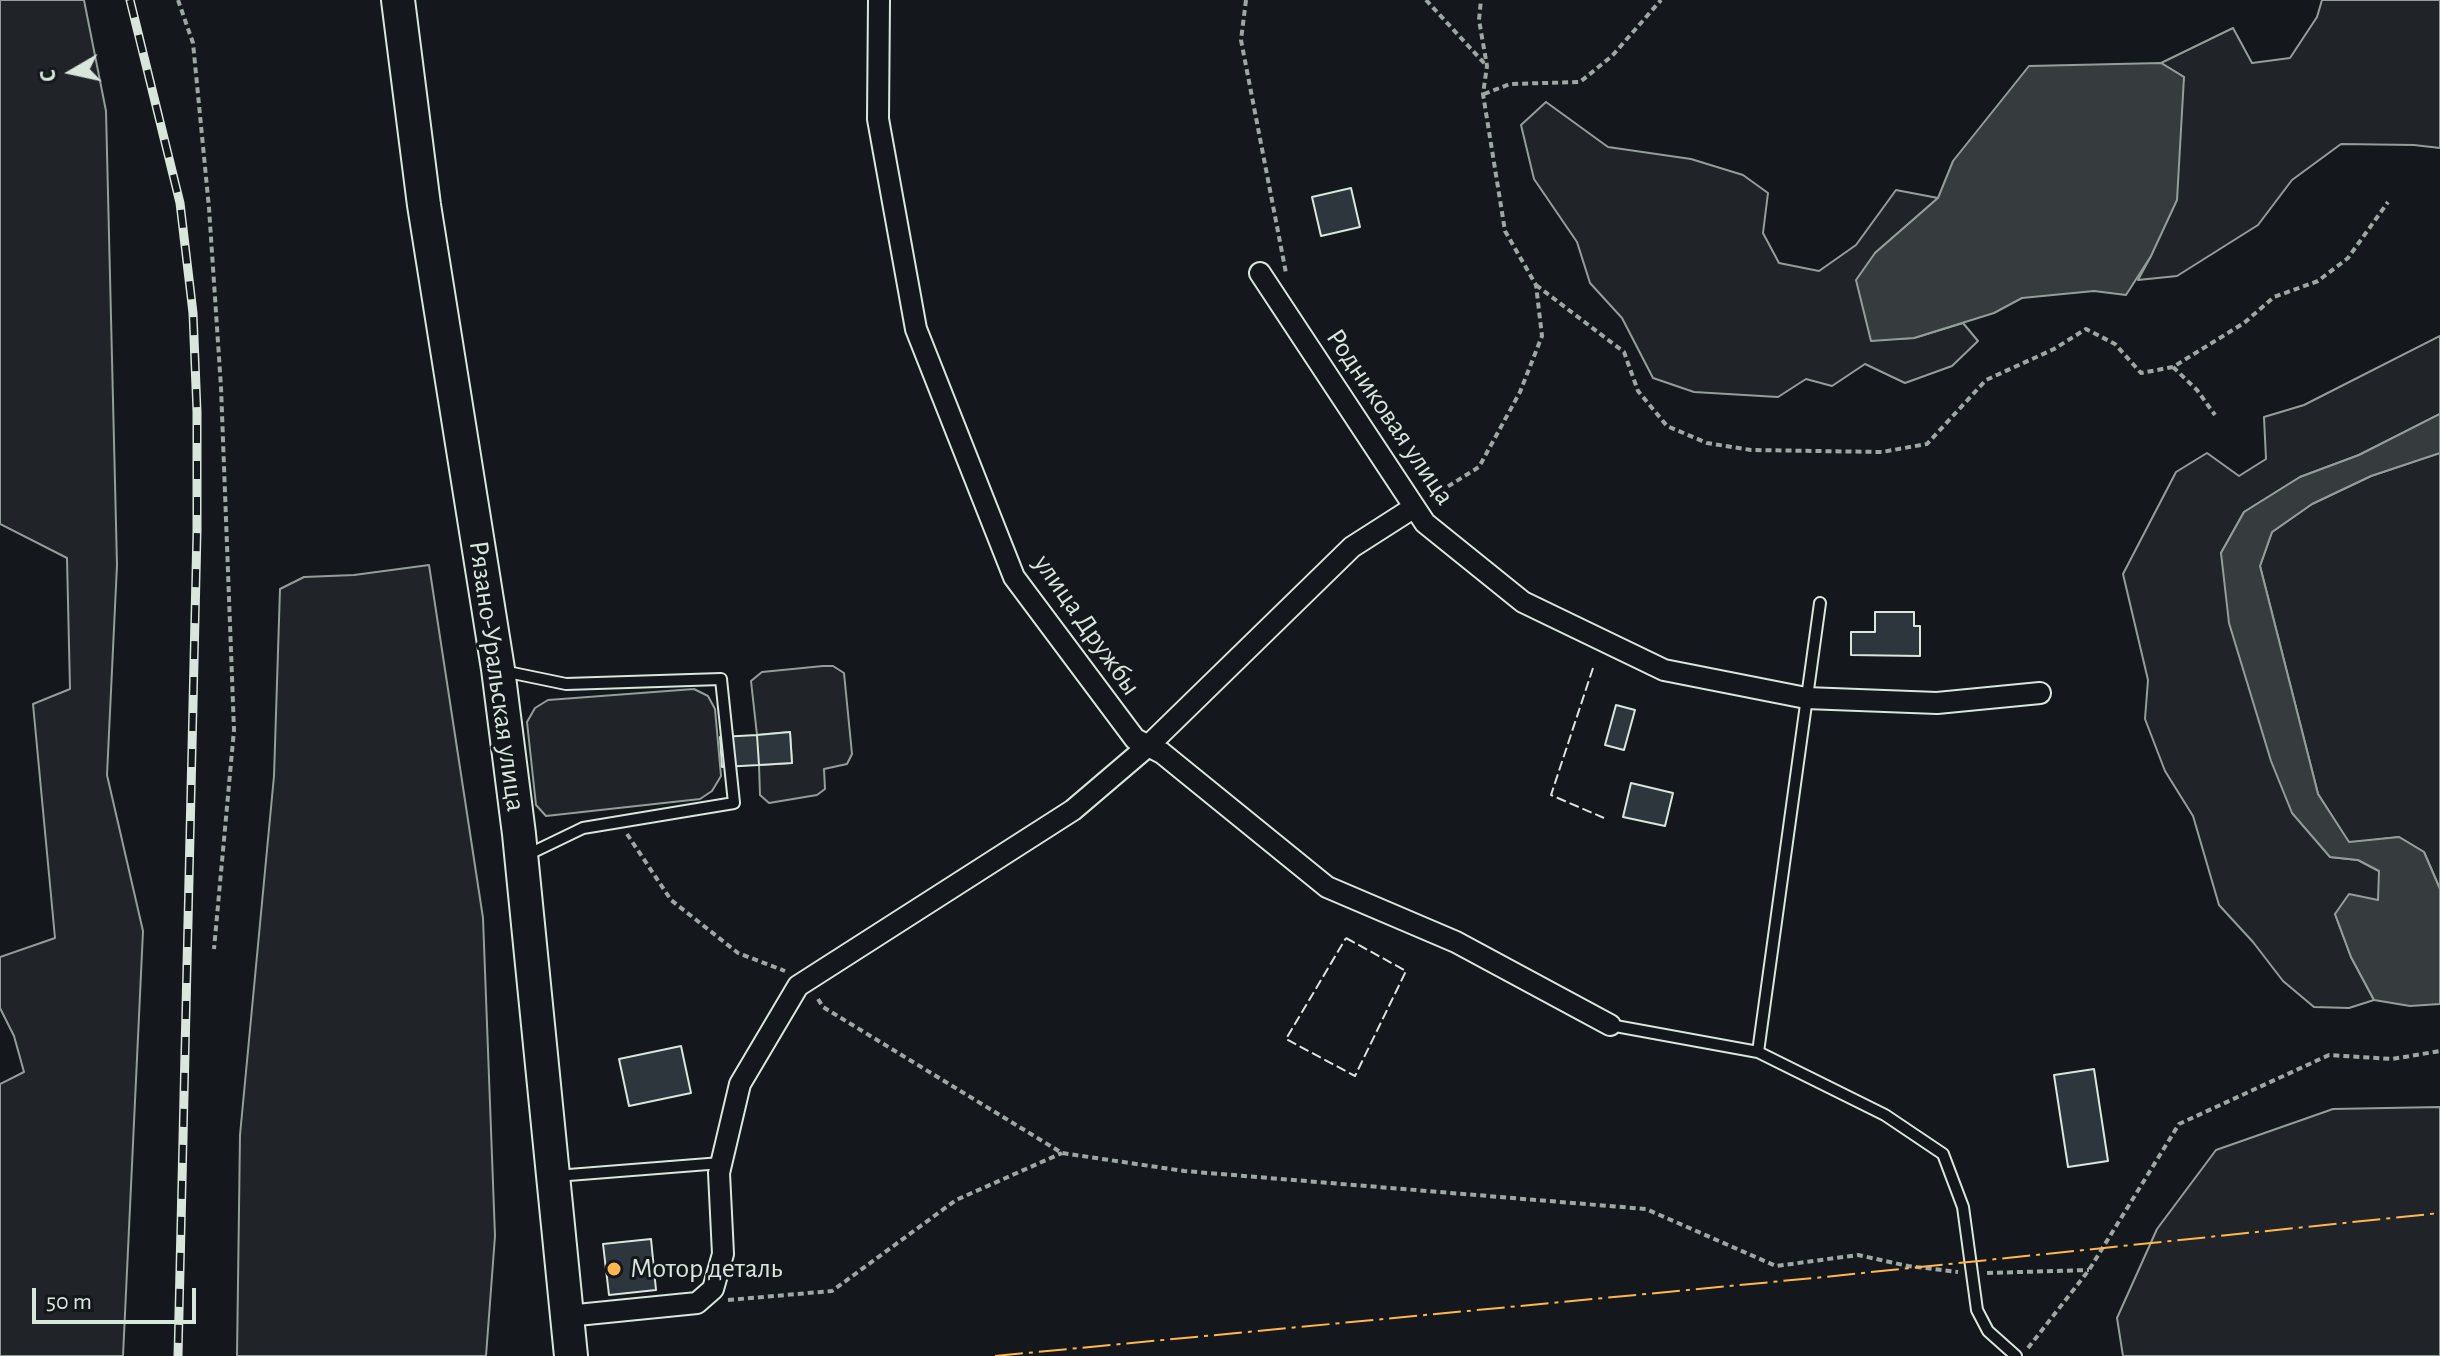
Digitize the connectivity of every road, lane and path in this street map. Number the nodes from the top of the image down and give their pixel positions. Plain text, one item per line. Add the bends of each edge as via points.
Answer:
1 (178, 0) edge
2 (398, 0) edge
3 (879, 0) edge
4 (1246, 0) edge
5 (1426, 0) edge
6 (1481, 0) edge
7 (1661, 0) edge
8 (1487, 66) junction
9 (1483, 94) junction
10 (2388, 202) dead end
11 (1260, 273) dead end
12 (1287, 279) dead end
13 (1536, 285) junction
14 (2173, 367) junction
15 (2215, 415) dead end
16 (1413, 508) junction
17 (1820, 603) dead end
18 (498, 669) junction
19 (2040, 693) dead end
20 (1806, 698) junction
21 (1148, 746) junction
22 (620, 822) junction
23 (522, 858) junction
24 (214, 949) dead end
25 (807, 980) junction
26 (1610, 1025) joint
27 (2440, 1051) edge
28 (1758, 1052) junction
29 (1062, 1153) junction
30 (721, 1163) junction
31 (553, 1176) junction
32 (2089, 1270) junction
33 (1972, 1273) junction
34 (697, 1303) junction
35 (567, 1316) junction
36 (571, 1356) edge
37 (2016, 1356) edge
38 (2022, 1356) edge

1 - 24 path via 193,43 221,387 234,730
2 - 18 main road, Рязано-Уральская улица via 424,205
3 - 21 street, улица Дружбы via 878,119 916,329 1014,577 1135,739
4 - 12 path via 1241,40
5 - 8 path
6 - 8 path
7 - 9 path via 1612,56 1580,82 1510,84
8 - 9 path
9 - 13 path via 1505,231
10 - 14 path via 2348,258 2318,281 2274,297 2244,323
11 - 16 street, Родниковая улица
13 - 14 path via 1624,352 1638,391 1667,426 1707,443 1751,450 1882,452 1927,444 1986,380 2086,329 2115,344 2141,373
13 - 16 path via 1542,336 1520,392 1479,467
14 - 15 path
16 - 20 street, Родниковая улица via 1523,602 1664,670
16 - 21 street via 1352,547
17 - 20 lane
18 - 22 lane via 566,684 721,679 734,803
18 - 23 main road, Рязано-Уральская улица
19 - 20 street, Родниковая улица via 1937,703
20 - 28 lane
21 - 25 street via 1073,810
21 - 26 street, улица Дружбы via 1327,887 1456,942
22 - 23 lane via 583,828
22 - 25 path via 671,900 738,953
23 - 31 main road, Рязано-Уральская улица
25 - 29 path via 823,1007
25 - 30 street via 798,986 740,1084
26 - 28 lane
27 - 32 path via 2392,1059 2329,1055 2179,1124
28 - 33 lane via 1885,1115 1943,1154 1963,1207
29 - 33 path via 1184,1171 1646,1209 1776,1266 1858,1255
29 - 34 path via 956,1200 832,1291
30 - 31 lane
30 - 34 street via 723,1254 713,1289
31 - 35 main road, Рязано-Уральская улица
32 - 33 path
32 - 38 path
33 - 37 lane via 1977,1310 1988,1331
34 - 35 street
35 - 36 main road, Рязано-Уральская улица

